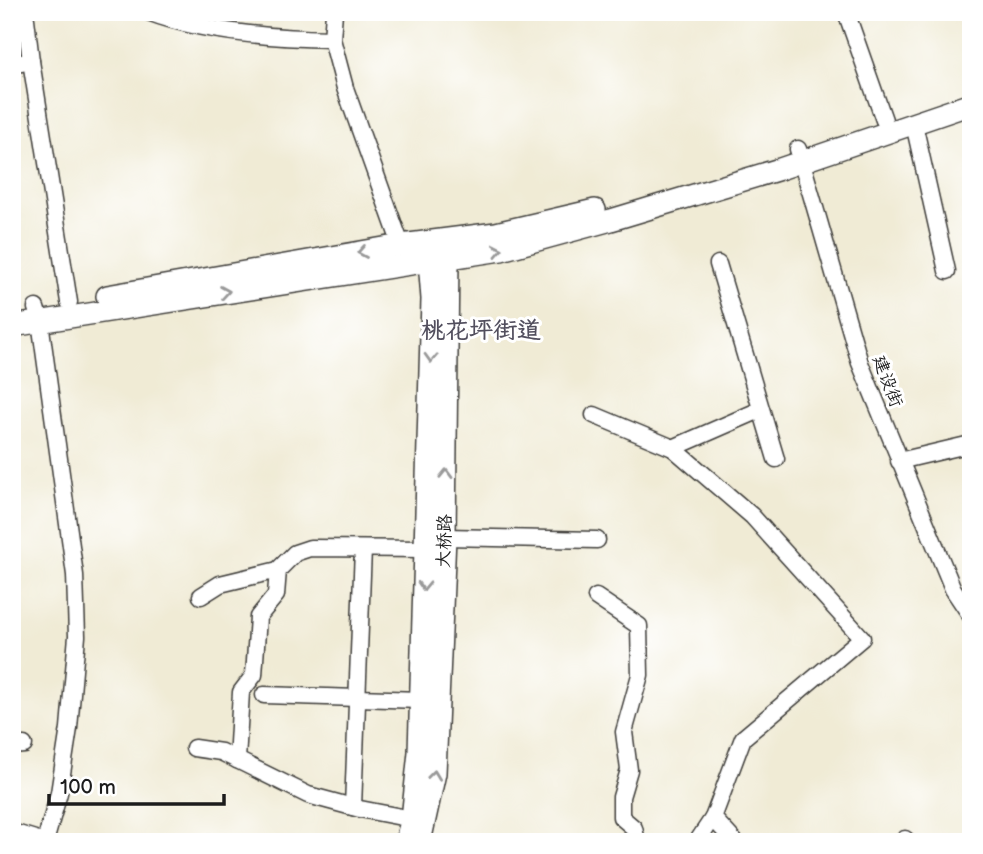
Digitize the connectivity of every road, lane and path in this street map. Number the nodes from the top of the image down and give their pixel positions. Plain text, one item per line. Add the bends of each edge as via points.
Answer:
1 (148, 12) edge
2 (334, 12) edge
3 (846, 12) edge
4 (12, 21) edge
5 (332, 39) junction
6 (31, 61) junction
7 (12, 65) edge
8 (971, 90) edge
9 (971, 104) edge
10 (884, 120) junction
11 (914, 124) junction
12 (800, 155) junction
13 (401, 245) junction
14 (437, 250) junction
15 (718, 264) dead end
16 (947, 271) dead end
17 (69, 302) junction
18 (12, 311) edge
19 (38, 314) junction
20 (12, 326) edge
21 (760, 410) junction
22 (594, 415) dead end
23 (971, 444) edge
24 (673, 448) junction
25 (776, 459) dead end
26 (899, 461) junction
27 (445, 537) junction
28 (597, 540) dead end
29 (363, 549) junction
30 (425, 549) junction
31 (278, 570) junction
32 (201, 596) dead end
33 (596, 597) dead end
34 (971, 616) edge
35 (264, 695) dead end
36 (356, 698) junction
37 (420, 700) junction
38 (194, 748) dead end
39 (237, 760) junction
40 (353, 807) junction
41 (713, 818) junction
42 (412, 819) junction
43 (12, 832) edge
44 (45, 842) edge
45 (405, 842) edge
46 (420, 842) edge
47 (637, 842) edge
48 (697, 842) edge
49 (735, 842) edge
50 (902, 842) edge
51 (908, 842) edge

1 - 5 street via 176,23
2 - 5 street
3 - 10 street
4 - 6 street via 26,19
5 - 13 street
6 - 7 street
6 - 17 street
8 - 10 main road
9 - 11 main road
10 - 12 main road
11 - 12 main road
11 - 16 street
12 - 14 main road via 611,220 500,250
12 - 26 street, 建设街 via 860,363
13 - 14 main road
13 -> 17 main road
19 -> 14 main road
27 -> 14 main road, 大桥路
14 -> 30 main road
15 - 21 street
17 - 19 main road
18 - 19 main road
19 - 20 main road
19 - 44 street via 75,575 77,636 59,793
21 - 24 street
21 - 25 street
22 - 24 street
23 - 26 street
24 - 41 street via 752,516 862,638 743,738
26 - 34 street, 建设街 via 953,589
27 - 28 street
46 -> 27 main road, 大桥路 via 435,773
29 - 30 street
29 - 31 street via 310,548 295,553
29 - 36 street
30 -> 37 main road
31 - 32 street via 219,584
31 - 39 street via 276,595 258,617 254,675 241,692
33 - 47 street via 639,626 640,675 624,732 629,769 621,797 621,817 634,828
35 - 36 street
36 - 37 street
36 - 40 street
37 - 42 main road
38 - 39 street
39 - 40 street via 308,794
40 - 42 street
41 - 48 street
41 - 49 street
42 - 45 main road
43 - 44 street
50 - 51 street

